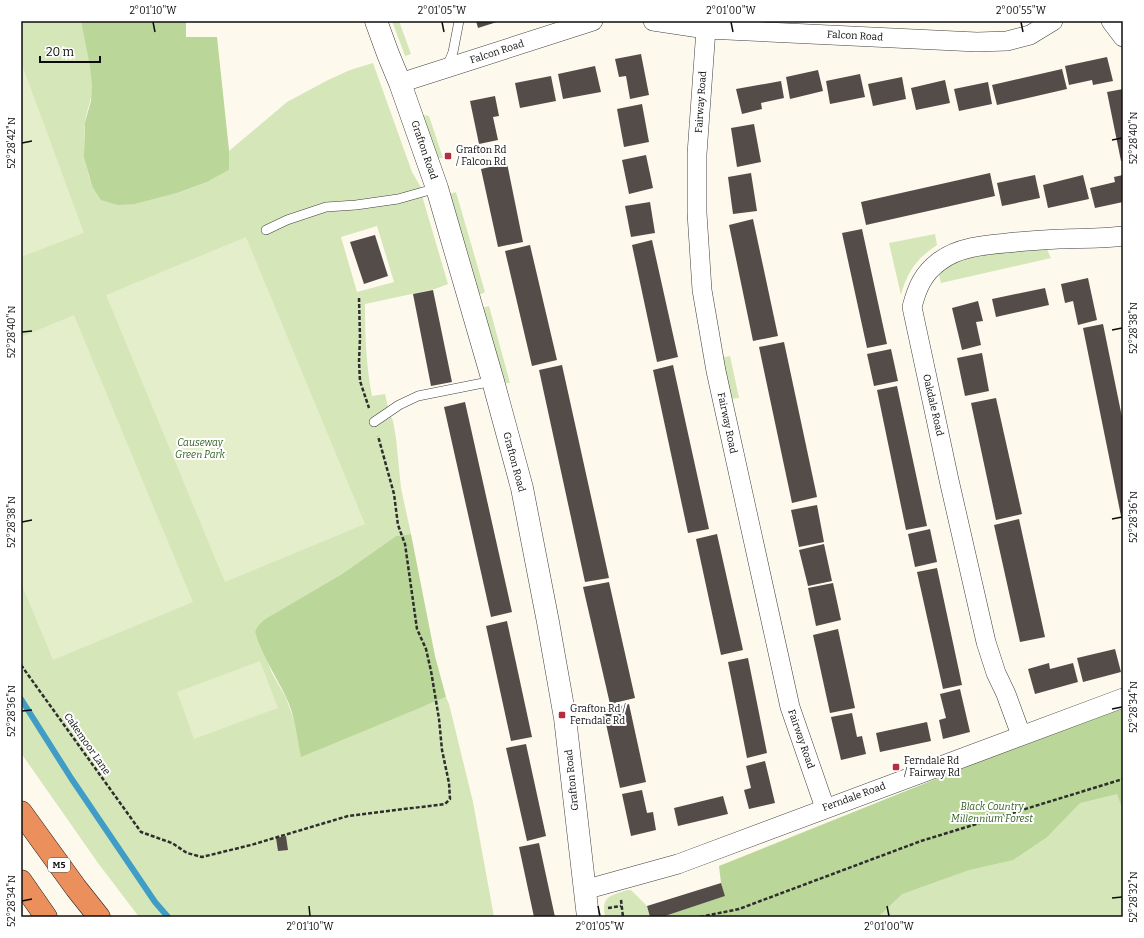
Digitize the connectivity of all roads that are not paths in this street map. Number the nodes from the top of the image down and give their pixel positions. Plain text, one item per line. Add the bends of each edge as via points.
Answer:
1 (376, 21) edge
2 (459, 21) edge
3 (593, 21) edge
4 (653, 21) edge
5 (1053, 21) edge
6 (1111, 21) edge
7 (706, 28) junction
8 (1123, 37) edge
9 (447, 67) junction
10 (400, 83) junction
11 (437, 188) junction
12 (266, 230) dead end
13 (1123, 236) edge
14 (493, 381) junction
15 (374, 422) road end
16 (1123, 698) edge
17 (1021, 735) junction
18 (825, 808) junction
19 (21, 812) edge
20 (21, 881) edge
21 (584, 890) junction
22 (596, 913) edge
23 (46, 917) edge
24 (99, 917) edge

1 - 10 street, Grafton Road
2 - 9 lane via 453,52
3 - 9 street, Falcon Road
4 - 7 street, Falcon Road
5 - 7 street, Falcon Road via 1030,35 1007,41 977,42
6 - 8 street
7 - 18 street, Fairway Road via 697,154 697,213 702,290 716,371 790,707
9 - 10 street, Falcon Road
10 - 11 street, Grafton Road
11 - 12 lane via 398,199 326,207
11 - 14 street, Grafton Road
13 - 17 street, Oakdale Road via 1026,241 967,248 940,260 930,270 916,291 912,307 986,642
14 - 15 lane via 418,396
14 - 21 street, Grafton Road via 522,488 548,622 565,718
16 - 17 street, Ferndale Road
17 - 18 street, Ferndale Road
18 - 21 street, Ferndale Road via 678,864
19 - 24 highway, M5
20 - 23 highway
21 - 22 street, Grafton Road

